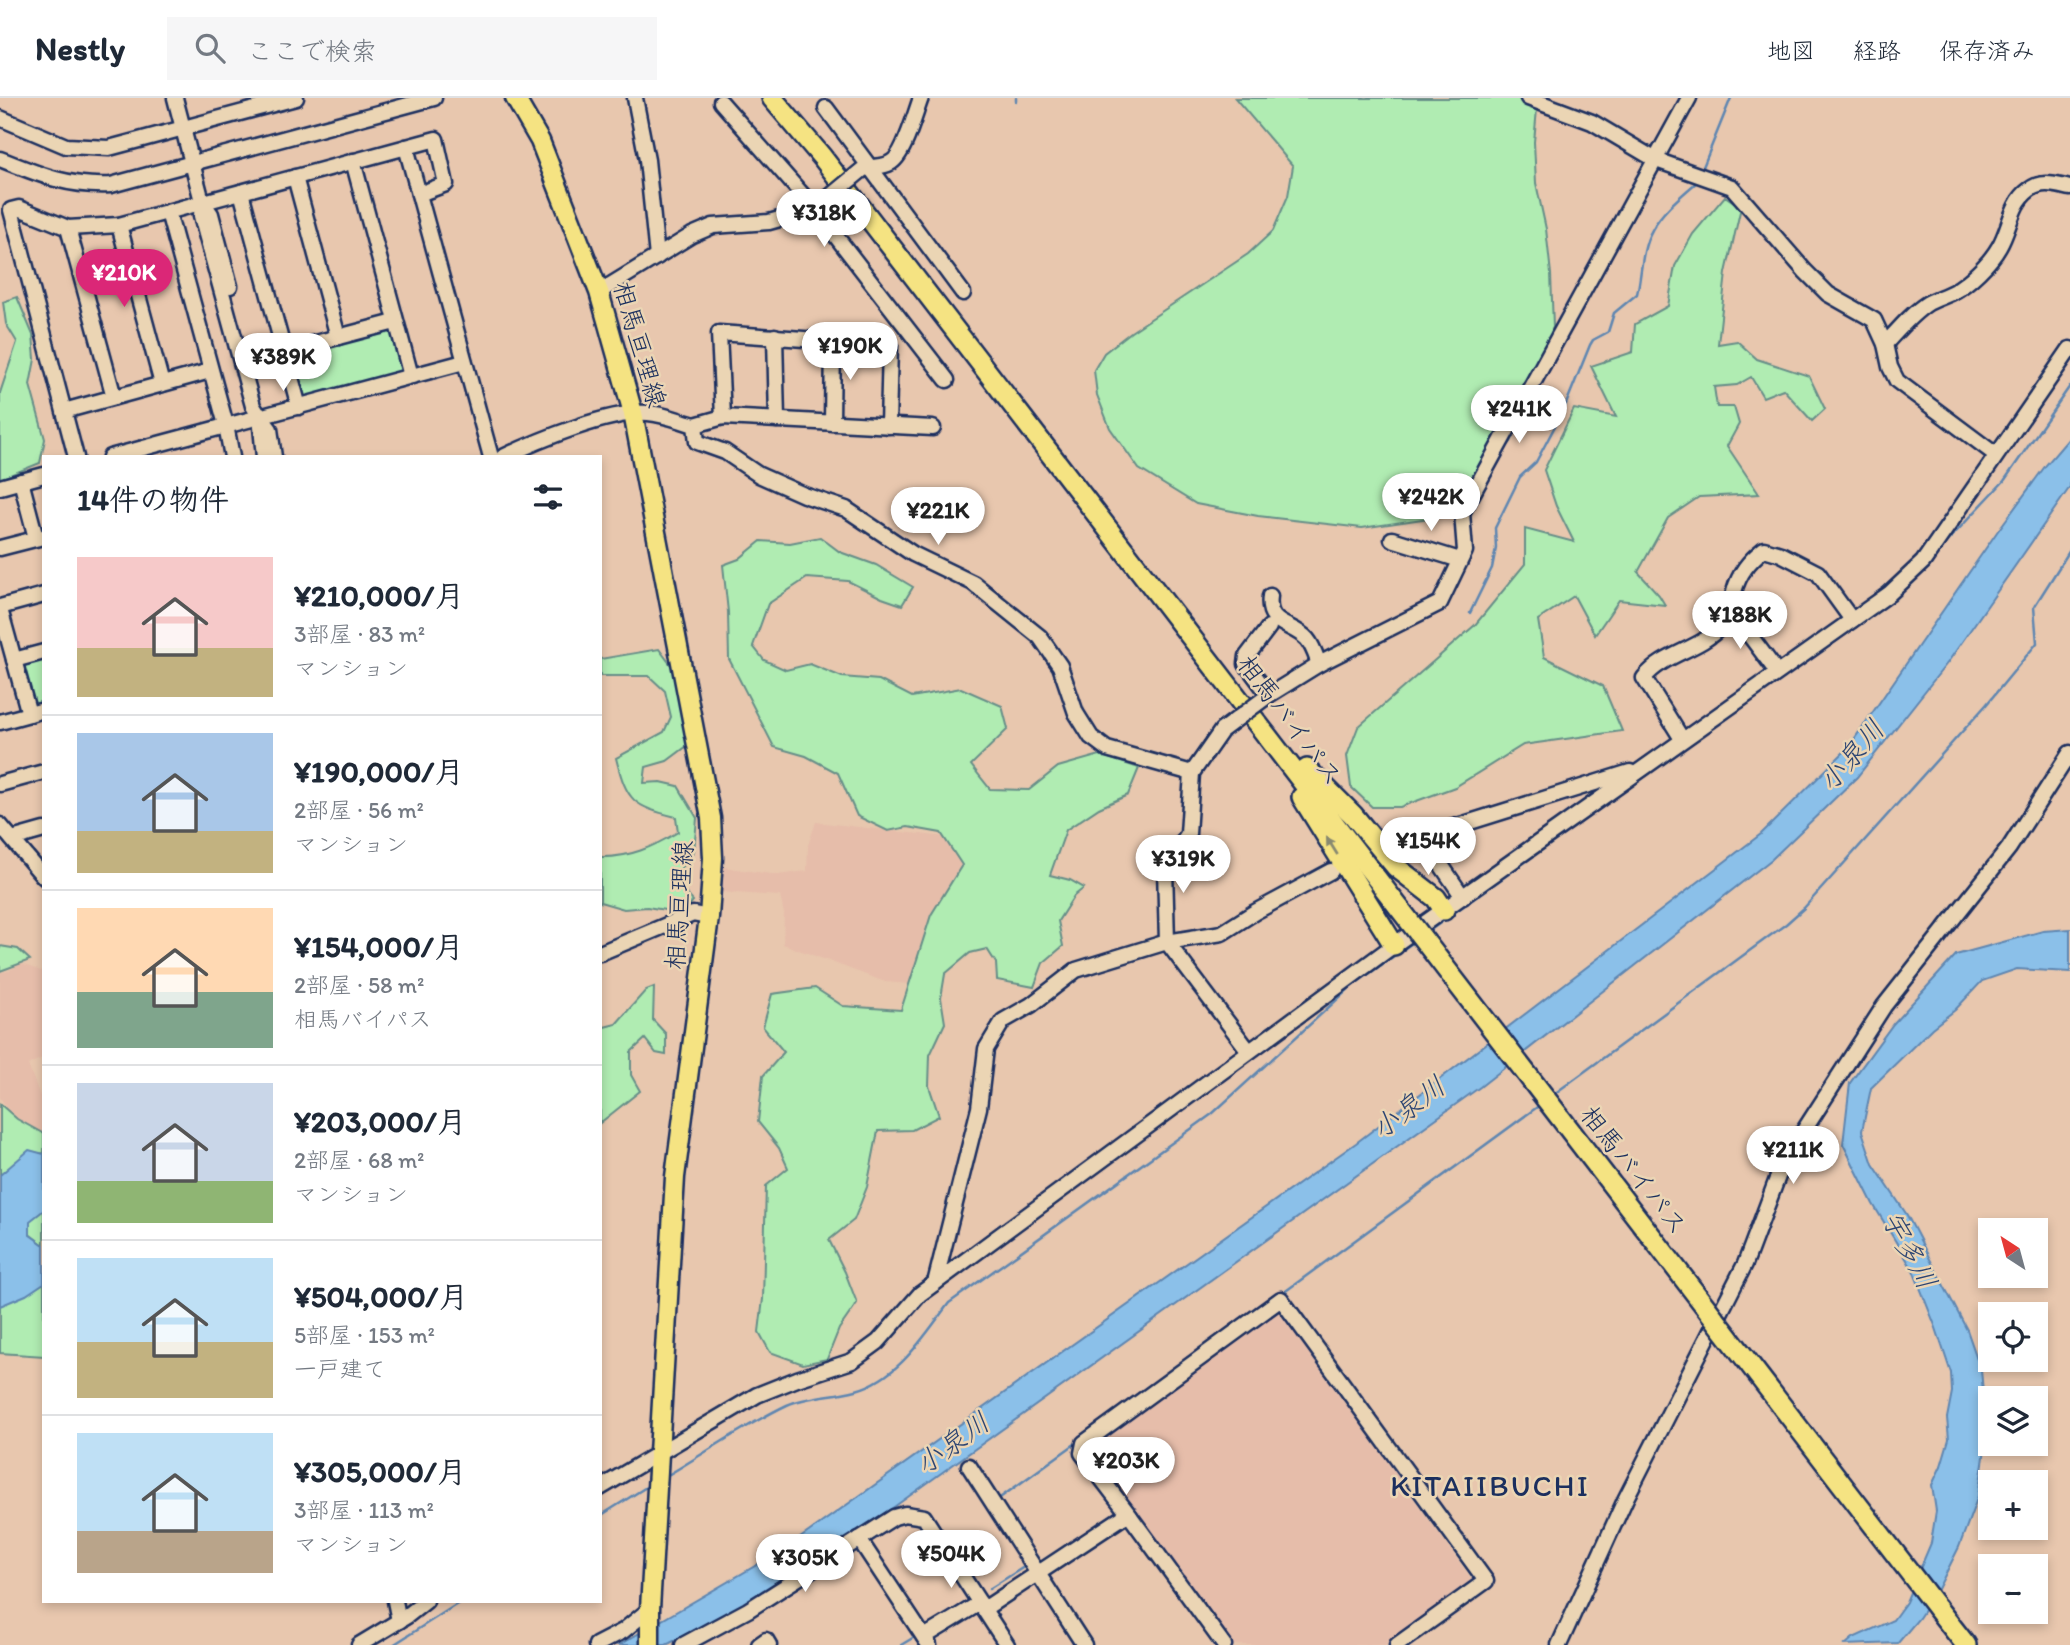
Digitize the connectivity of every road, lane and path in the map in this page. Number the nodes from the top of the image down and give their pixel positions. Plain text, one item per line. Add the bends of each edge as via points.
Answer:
1 (175, 98) edge
2 (296, 98) edge
3 (434, 98) edge
4 (515, 98) edge
5 (635, 98) edge
6 (772, 98) edge
7 (921, 98) edge
8 (1528, 98) edge
9 (1689, 98) edge
10 (721, 102) dead end
11 (388, 105) edge
12 (826, 108) dead end
13 (0, 118) edge
14 (183, 128) junction
15 (407, 147) junction
16 (0, 159) edge
17 (1656, 160) junction
18 (353, 161) junction
19 (193, 164) junction
20 (866, 168) junction
21 (295, 177) junction
22 (2070, 188) edge
23 (241, 192) junction
24 (419, 194) junction
25 (202, 201) junction
26 (818, 206) junction
27 (168, 212) junction
28 (119, 225) junction
29 (68, 228) junction
30 (657, 257) junction
31 (599, 292) junction
32 (963, 293) dead end
33 (395, 322) junction
34 (906, 327) junction
35 (338, 337) junction
36 (775, 337) junction
37 (832, 341) junction
38 (1885, 344) junction
39 (890, 345) junction
40 (2070, 349) edge
41 (285, 351) junction
42 (464, 362) junction
43 (210, 371) junction
44 (411, 376) junction
45 (947, 380) dead end
46 (162, 384) junction
47 (114, 397) junction
48 (299, 407) junction
49 (64, 411) junction
50 (633, 413) junction
51 (260, 417) junction
52 (723, 417) junction
53 (777, 420) junction
54 (832, 423) junction
55 (226, 425) junction
56 (695, 425) junction
57 (888, 426) junction
58 (933, 428) dead end
59 (75, 455) edge
60 (117, 455) edge
61 (232, 455) edge
62 (264, 455) edge
63 (274, 455) edge
64 (490, 455) edge
65 (508, 455) edge
66 (1996, 455) junction
67 (42, 476) edge
68 (21, 481) junction
69 (0, 487) edge
70 (40, 537) edge
71 (1392, 539) dead end
72 (0, 548) edge
73 (1460, 560) junction
74 (42, 596) edge
75 (1270, 596) dead end
76 (0, 608) edge
77 (1730, 609) junction
78 (1852, 620) junction
79 (1269, 627) dead end
80 (42, 653) edge
81 (14, 660) junction
82 (1319, 664) junction
83 (1777, 672) junction
84 (1269, 695) junction
85 (42, 711) edge
86 (29, 714) junction
87 (1257, 719) junction
88 (0, 722) edge
89 (1682, 739) junction
90 (2070, 753) edge
91 (1641, 768) junction
92 (42, 773) edge
93 (1192, 773) junction
94 (0, 784) edge
95 (0, 824) edge
96 (42, 831) edge
97 (1422, 837) junction
98 (12, 839) junction
99 (1396, 852) dead end
100 (1331, 871) dead end
101 (42, 875) edge
102 (1463, 897) junction
103 (1444, 910) junction
104 (709, 917) junction
105 (1167, 942) junction
106 (1394, 945) junction
107 (602, 952) edge
108 (1249, 1051) junction
109 (935, 1283) junction
110 (658, 1454) junction
111 (970, 1466) dead end
112 (602, 1487) edge
113 (1130, 1516) junction
114 (859, 1539) junction
115 (1039, 1574) junction
116 (395, 1603) edge
117 (423, 1603) edge
118 (982, 1606) junction
119 (650, 1613) junction
120 (399, 1621) junction
121 (924, 1637) edge
122 (359, 1645) edge
123 (596, 1645) edge
124 (650, 1645) edge
125 (683, 1645) edge
126 (759, 1645) edge
127 (769, 1645) edge
128 (1007, 1645) edge
129 (1084, 1645) edge
130 (1224, 1645) edge
131 (1397, 1645) edge
132 (1559, 1645) edge
133 (1966, 1645) edge

1 - 14 street
2 - 14 street
3 - 11 street
4 - 31 main road, 相馬亘理線 via 540,141
5 - 30 street
6 - 87 highway, 相馬バイパス
7 - 20 street via 898,157 889,164
8 - 17 street via 1592,122
9 - 17 street
10 - 26 street
11 - 19 street
12 - 20 street
13 - 14 street via 66,146 99,148
14 - 19 street
15 - 18 street
15 - 24 street
15 - 24 street via 436,138 446,184
16 - 19 street via 54,180 90,186
17 - 38 street via 1732,187 1828,294 1874,320
17 - 73 street via 1462,513 1465,551
18 - 21 street
18 - 33 street
19 - 25 street
20 - 26 street, bridge
20 - 32 street
21 - 23 street
21 - 35 street
22 - 38 street via 2049,184 2025,192 1999,247 1981,268 1955,291 1906,320
23 - 25 street
23 - 41 street
24 - 42 street
25 - 27 street
25 - 51 street via 215,227 262,404
26 - 30 street via 769,222 713,226
26 - 34 street
27 - 28 street
27 - 43 street
28 - 29 street
28 - 46 street
29 - 47 street
29 - 49 street via 19,208 11,210
30 - 31 street
31 - 50 main road, 相馬亘理線
33 - 35 street
33 - 44 street
34 - 39 street via 890,339
34 - 45 street
35 - 41 street
36 - 37 street
36 - 52 street via 719,332
36 - 53 street
37 - 39 street
37 - 54 street
38 - 66 street via 1897,381
39 - 57 street
40 - 66 street
41 - 48 street
42 - 44 street
42 - 64 street
43 - 46 street
43 - 55 street
44 - 48 street
46 - 47 street
47 - 49 street
48 - 51 street
49 - 59 street
50 - 56 street
50 - 65 street via 556,434
50 - 104 main road, 相馬亘理線 via 711,818
51 - 55 street
51 - 62 street
51 - 63 street via 270,429
52 - 53 street
52 - 56 street
53 - 54 street
54 - 57 street
55 - 60 street
55 - 61 street
56 - 93 street via 697,442 725,452 759,475 846,509 913,554 973,583 1040,637 1060,666 1076,713 1091,737 1107,749
57 - 58 street
66 - 78 street via 1923,562
67 - 68 street
68 - 69 street
68 - 70 street
70 - 72 street
71 - 73 street
73 - 82 street via 1440,603
74 - 76 street
75 - 82 street via 1268,608 1274,617 1306,637
76 - 81 street
77 - 78 street via 1740,574 1764,549 1818,573
77 - 83 street
77 - 89 street via 1718,629 1668,657 1644,678
78 - 83 street
79 - 84 street via 1246,664
80 - 81 street
81 - 86 street
82 - 84 street
83 - 89 street
84 - 93 street, bridge via 1222,730
85 - 86 street
86 - 88 street
87 - 103 highway via 1353,815 1396,867 1436,898
106 -> 87 highway
87 - 133 highway, 相馬バイパス, bridge
89 - 91 street
90 - 132 street via 2009,848 1884,1006 1783,1163 1745,1264 1626,1498
91 - 97 street
91 - 102 street
92 - 94 street
93 - 105 street via 1188,834 1165,868
95 - 98 street
96 - 98 street
97 - 99 street
97 - 102 street
98 - 101 street
100 - 105 street via 1222,933
102 - 103 street
103 - 106 street
104 - 107 street via 693,914
104 - 110 main road, 相馬亘理線 via 675,1177
105 - 108 street
105 - 109 street via 1076,970 1003,1021 986,1049 979,1108
106 - 108 street
108 - 109 street
109 - 110 street via 878,1342 852,1361 757,1395
110 - 112 street
110 - 119 main road, 相馬亘理線
111 - 115 street
113 - 115 street
113 - 130 street
113 - 131 street via 1083,1453 1084,1443 1281,1299 1486,1581
114 - 118 street via 894,1517 924,1517
114 - 121 street
114 - 125 street via 748,1610
115 - 118 street
115 - 129 street
116 - 120 street
117 - 120 street
118 - 121 street
118 - 128 street
119 - 123 street
119 - 124 main road, 相馬亘理線
120 - 122 street
126 - 127 street via 766,1640

